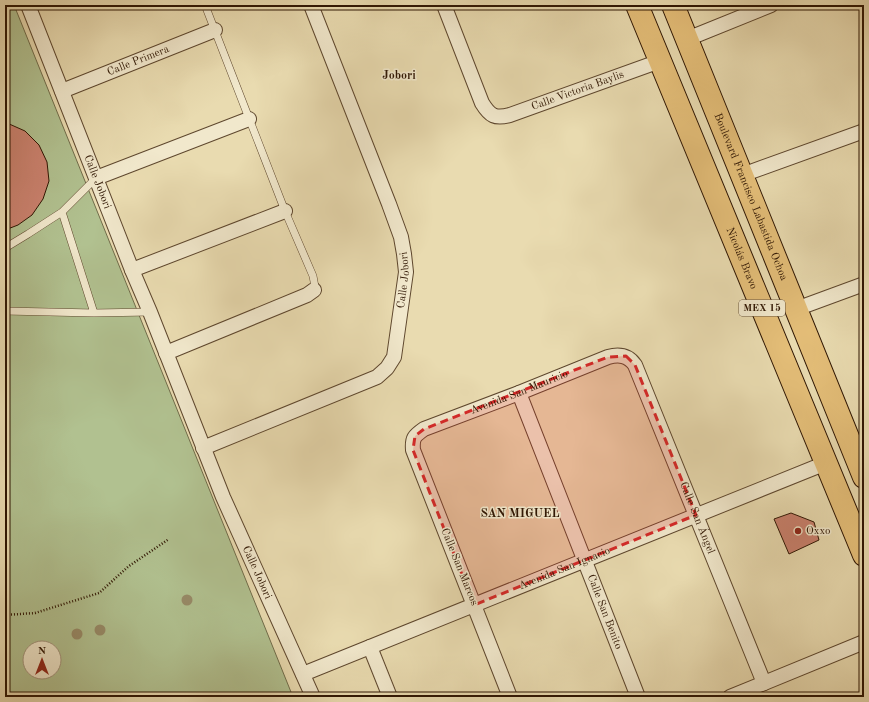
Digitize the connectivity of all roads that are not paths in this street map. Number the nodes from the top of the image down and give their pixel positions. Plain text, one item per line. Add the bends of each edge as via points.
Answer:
1 (28, 5) edge
2 (205, 5) edge
3 (311, 5) edge
4 (444, 5) edge
5 (637, 5) edge
6 (673, 5) edge
7 (771, 5) edge
8 (214, 30) junction
9 (687, 38) junction
10 (660, 61) junction
11 (62, 91) junction
12 (249, 119) junction
13 (864, 131) edge
14 (700, 158) junction
15 (742, 175) junction
16 (96, 178) junction
17 (285, 210) junction
18 (62, 212) junction
19 (5, 248) edge
20 (132, 270) junction
21 (864, 284) edge
22 (314, 290) joint
23 (796, 309) junction
24 (5, 311) edge
25 (150, 312) junction
26 (94, 313) junction
27 (166, 353) junction
28 (626, 356) joint
29 (519, 393) junction
30 (414, 436) joint
31 (203, 448) junction
32 (859, 450) edge
33 (826, 463) junction
34 (864, 477) edge
35 (843, 505) junction
36 (696, 515) junction
37 (864, 544) edge
38 (864, 555) edge
39 (584, 561) junction
40 (474, 605) junction
41 (864, 642) edge
42 (370, 647) junction
43 (303, 674) junction
44 (764, 683) junction
45 (313, 697) edge
46 (390, 697) edge
47 (510, 697) edge
48 (638, 697) edge
49 (730, 697) edge

1 - 11 street, Calle Jobori
2 - 8 lane
3 - 31 street, Calle Jobori via 401,237 406,272 394,357 377,378
4 - 10 street, Calle Victoria Baylis via 482,103 489,114 495,116 510,115
5 - 10 main road, Nicolás Bravo / MEX 15
6 - 9 main road, Boulevard Francisco Labastida Ochoa / MEX 15
7 - 9 street
8 - 11 street, Calle Primera
8 - 12 lane
9 - 15 main road, Boulevard Francisco Labastida Ochoa / MEX 15
10 - 14 main road, Nicolás Bravo / MEX 15
11 - 16 street, Calle Jobori
12 - 16 street
12 - 17 lane
13 - 15 street
14 - 15 main road
14 - 33 main road, Nicolás Bravo / MEX 15
15 - 23 main road, Boulevard Francisco Labastida Ochoa / MEX 15
16 - 18 lane
16 - 20 street, Calle Jobori
17 - 20 street
17 - 22 lane via 313,276
18 - 19 lane
18 - 26 lane
20 - 25 street, Calle Jobori
21 - 23 street
22 - 27 street
23 - 32 main road, Boulevard Francisco Labastida Ochoa / MEX 15
24 - 26 lane
25 - 26 lane
25 - 27 street, Calle Jobori
27 - 31 street, Calle Jobori
28 - 29 street, Avenida San Mauricio via 608,356
28 - 36 street, Calle San Ángel via 635,365
29 - 30 street, Avenida San Mauricio via 424,429
29 - 39 street, Calle San Benito
30 - 40 street, Calle San Marcos via 413,450
31 - 43 street, Calle Jobori
32 - 34 main road, Boulevard Francisco Labastida Ochoa / MEX 15
33 - 35 main road, Nicolás Bravo / MEX 15
33 - 36 street, Avenida San Ignacio
35 - 37 main road
35 - 38 main road, Nicolás Bravo / MEX 15
36 - 39 street, Avenida San Ignacio
36 - 44 street, Calle San Ángel
39 - 40 street, Avenida San Ignacio
39 - 48 street, Calle San Benito
40 - 42 street, Avenida San Ignacio
40 - 47 street, Calle San Marcos
41 - 44 street
42 - 43 street, Avenida San Ignacio
42 - 46 street
43 - 45 street, Calle Jobori
44 - 49 street

